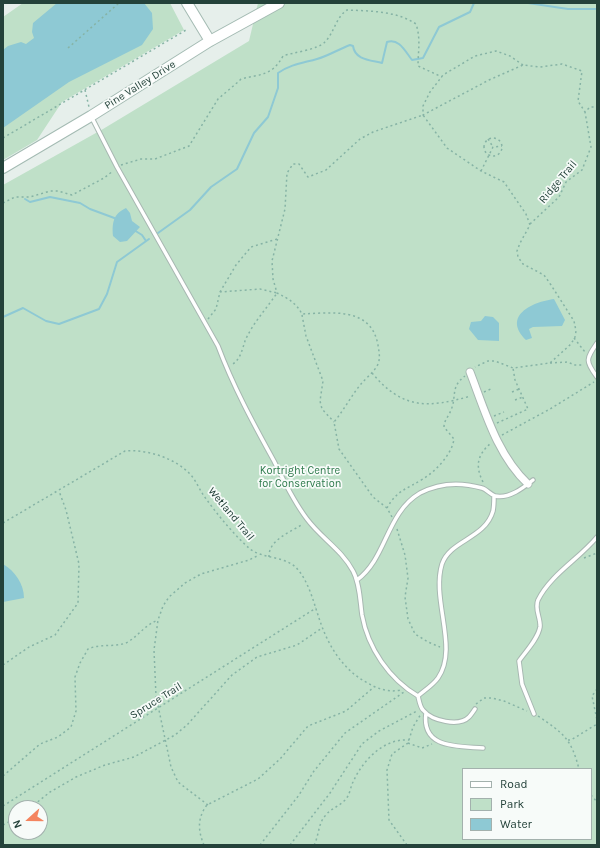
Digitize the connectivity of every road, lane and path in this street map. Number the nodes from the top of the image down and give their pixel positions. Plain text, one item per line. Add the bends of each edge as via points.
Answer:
1 (119, 3) edge
2 (187, 3) edge
3 (279, 3) edge
4 (186, 30) dead end
5 (210, 41) junction
6 (68, 48) dead end
7 (523, 65) junction
8 (442, 77) junction
9 (85, 90) junction
10 (597, 106) edge
11 (585, 112) junction
12 (423, 115) junction
13 (91, 116) junction
14 (3, 138) edge
15 (488, 139) junction
16 (502, 146) junction
17 (493, 147) junction
18 (489, 155) junction
19 (117, 167) junction
20 (3, 168) edge
21 (481, 171) junction
22 (3, 202) edge
23 (530, 225) junction
24 (278, 239) junction
25 (220, 292) junction
26 (277, 293) junction
27 (302, 314) junction
28 (205, 323) junction
29 (574, 338) junction
30 (597, 342) edge
31 (588, 355) junction
32 (550, 362) junction
33 (226, 366) junction
34 (589, 366) junction
35 (513, 368) junction
36 (470, 372) junction
37 (372, 373) junction
38 (597, 378) edge
39 (493, 388) dead end
40 (519, 389) junction
41 (512, 392) dead end
42 (479, 394) junction
43 (522, 397) junction
44 (452, 400) junction
45 (515, 400) dead end
46 (504, 412) dead end
47 (334, 422) junction
48 (490, 422) junction
49 (496, 438) junction
50 (531, 482) joint
51 (485, 486) dead end
52 (59, 491) junction
53 (494, 496) junction
54 (387, 508) junction
55 (308, 520) junction
56 (394, 520) junction
57 (3, 523) edge
58 (597, 537) edge
59 (259, 554) junction
60 (269, 557) junction
61 (357, 580) junction
62 (316, 608) junction
63 (158, 620) junction
64 (322, 628) junction
65 (446, 649) junction
66 (3, 665) edge
67 (374, 686) junction
68 (597, 688) edge
69 (407, 689) junction
70 (418, 696) junction
71 (158, 709) junction
72 (475, 709) joint
73 (423, 710) junction
74 (534, 714) junction
75 (597, 720) edge
76 (597, 724) edge
77 (166, 740) junction
78 (435, 740) junction
79 (567, 740) junction
80 (409, 742) junction
81 (483, 748) dead end
82 (579, 768) edge
83 (3, 776) edge
84 (40, 800) edge
85 (208, 805) junction
86 (3, 806) edge
87 (204, 845) edge
88 (260, 845) edge
89 (290, 845) edge
90 (314, 845) edge
91 (406, 845) edge

1 - 6 path
2 - 5 street
3 - 5 street, Pine Valley Drive
4 - 9 path
5 - 13 street, Pine Valley Drive
7 - 8 path via 510,56 496,51 474,56
7 - 11 path, Ridge Trail via 540,67 562,64 582,71 578,102
7 - 12 path
8 - 12 path via 423,106
8 - 19 path via 424,70 418,64 420,42 416,24 397,15 347,10 324,43 284,56 266,75 241,79 218,99 189,146 155,159 136,160
9 - 13 path
9 - 14 path
10 - 11 path via 590,107
11 - 23 path, Ridge Trail via 591,147 582,170 566,182 559,197
12 - 21 path via 447,148
12 - 24 path via 360,139 326,170 308,177 299,164 293,164 287,173 285,209
13 - 19 lane
13 - 20 street, Pine Valley Drive
15 - 16 path via 498,139
15 - 17 path
15 - 18 path via 484,148
16 - 17 path
16 - 18 path via 498,155
17 - 18 path
18 - 21 path
19 - 22 path via 104,178 72,195 50,191 30,197 15,197
19 - 28 lane
21 - 23 path via 504,182 526,214
23 - 29 path, Ridge Trail via 520,243 518,257 523,264 544,275 551,285 574,321
24 - 25 path via 251,247 236,265
24 - 26 path via 272,261
25 - 26 path via 260,289
25 - 28 path via 216,309
26 - 27 path via 298,306
26 - 33 path via 246,340 236,363
27 - 37 path via 334,312 360,317 378,340 378,365
27 - 47 path via 306,336 324,381 320,401 322,409
28 - 33 lane
29 - 31 path
29 - 32 path via 571,344
30 - 31 lane
31 - 34 lane
32 - 34 path
32 - 35 path
33 - 55 lane via 279,474
34 - 38 lane
35 - 36 path via 488,361 474,367
35 - 40 path
36 - 42 street
36 - 44 path via 458,380
37 - 44 path via 395,395 411,403
37 - 47 path via 360,385
38 - 49 path via 550,410
39 - 42 path
40 - 41 path
40 - 43 path
42 - 44 path
42 - 48 street
43 - 45 path
43 - 48 path via 528,409
44 - 54 path via 452,408 444,422 444,427 454,438 447,456 423,479 406,487 393,498
46 - 48 path
47 - 54 path via 339,449 373,497
48 - 49 street
49 - 50 street via 514,469
49 - 51 path via 479,455 477,465
50 - 53 lane via 516,492
52 - 57 path, Wetland Trail
52 - 59 path, Wetland Trail via 125,451 156,454 191,475 229,527
52 - 66 path via 80,570 78,603 55,635 29,647
53 - 56 lane via 484,488 446,484 412,499 401,508
53 - 65 lane via 493,511 485,526 446,555 441,565 440,605
54 - 56 path
55 - 60 path via 273,543
55 - 61 lane via 343,556
56 - 61 lane via 371,568
56 - 65 path via 405,555 408,619 415,634
58 - 74 lane via 553,580 537,602 540,625 538,632 519,661 522,684
59 - 60 path, Wetland Trail
59 - 63 path via 184,583 169,597
60 - 62 path, Wetland Trail via 286,561 298,570
61 - 69 lane via 363,620 372,642 386,669
62 - 64 path, Wetland Trail
62 - 71 path, Spruce Trail
63 - 71 path via 154,657
63 - 83 path via 144,627 128,642 88,649 75,677 76,711 71,727 58,737 40,744
64 - 67 path, Wetland Trail via 338,658 357,677
64 - 77 path via 297,644 252,660 228,678 187,725
65 - 70 lane via 445,664 439,678
67 - 69 path, Wetland Trail via 393,692
67 - 85 path via 346,711 308,726 280,759 258,779
68 - 75 path via 592,696
69 - 70 lane
69 - 88 path via 345,733
70 - 73 lane
71 - 77 path
71 - 86 path, Spruce Trail
72 - 73 lane via 470,717 453,723 435,718
72 - 74 path via 477,702 484,698 492,698
73 - 78 lane via 427,727
73 - 80 path via 413,726
73 - 89 path via 379,731 362,744 330,793
74 - 79 path via 562,733
76 - 79 path
77 - 84 path via 134,757 76,777
77 - 85 path via 171,767 178,782
78 - 80 path via 431,745 422,748
78 - 81 lane via 446,745
79 - 82 path
80 - 90 path via 399,739 379,748 372,755 353,781 344,801 325,816
80 - 91 path via 392,754 388,770 389,820
85 - 87 path via 203,811 199,827

